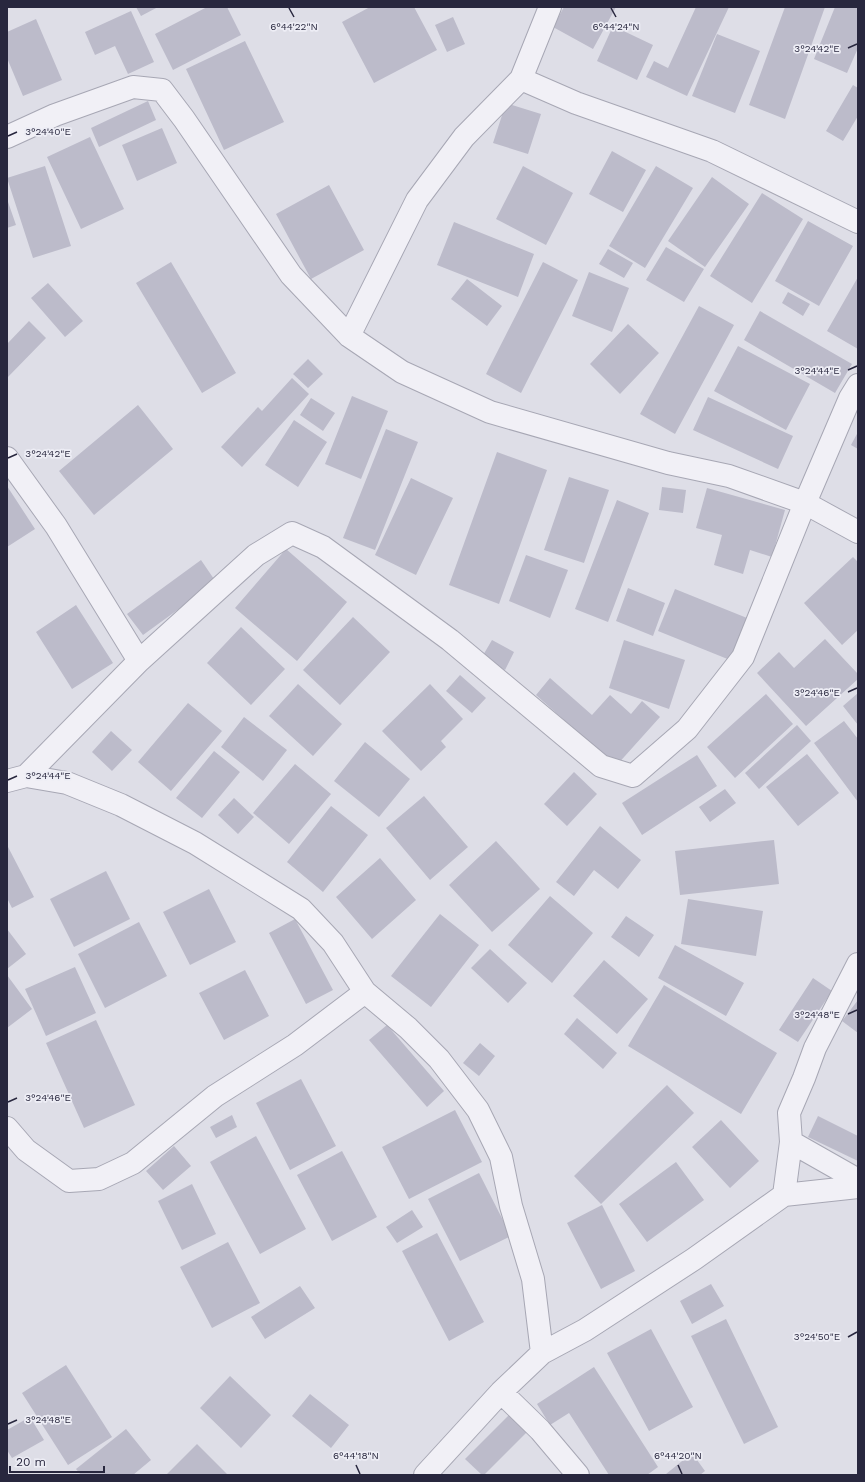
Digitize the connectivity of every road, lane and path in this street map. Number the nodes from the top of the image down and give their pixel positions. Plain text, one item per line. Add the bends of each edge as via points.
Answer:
1 (550, 7) edge
2 (521, 79) junction
3 (7, 137) edge
4 (858, 222) edge
5 (349, 336) junction
6 (858, 385) edge
7 (7, 458) edge
8 (804, 503) junction
9 (858, 532) edge
10 (139, 661) junction
11 (17, 778) edge
12 (858, 964) edge
13 (365, 992) junction
14 (7, 1128) edge
15 (791, 1142) junction
16 (858, 1180) edge
17 (858, 1188) edge
18 (784, 1195) junction
19 (542, 1353) junction
20 (501, 1392) junction
21 (425, 1475) edge
22 (578, 1475) edge

1 - 2 street
2 - 4 street via 576,103 712,151
2 - 5 street via 464,137 417,200
3 - 5 street via 55,115 133,87 162,90 291,274
5 - 8 street via 402,372 490,412 668,462 729,476
6 - 8 street
7 - 10 street via 56,526
8 - 9 street
8 - 10 street via 743,657 687,729 633,776 602,766 450,640 324,547 292,533 256,555
10 - 11 street
11 - 13 street via 67,783 121,805 195,843 301,909 333,943
12 - 15 street via 815,1048 789,1113
13 - 14 street via 295,1045 215,1096 133,1163 99,1179 69,1181 26,1150
13 - 19 street via 408,1028 439,1059 478,1110 501,1157 511,1206 533,1279
15 - 16 street
15 - 18 street
17 - 18 street
18 - 19 street via 694,1259 585,1330
19 - 20 street
20 - 21 street
20 - 22 street via 540,1430

